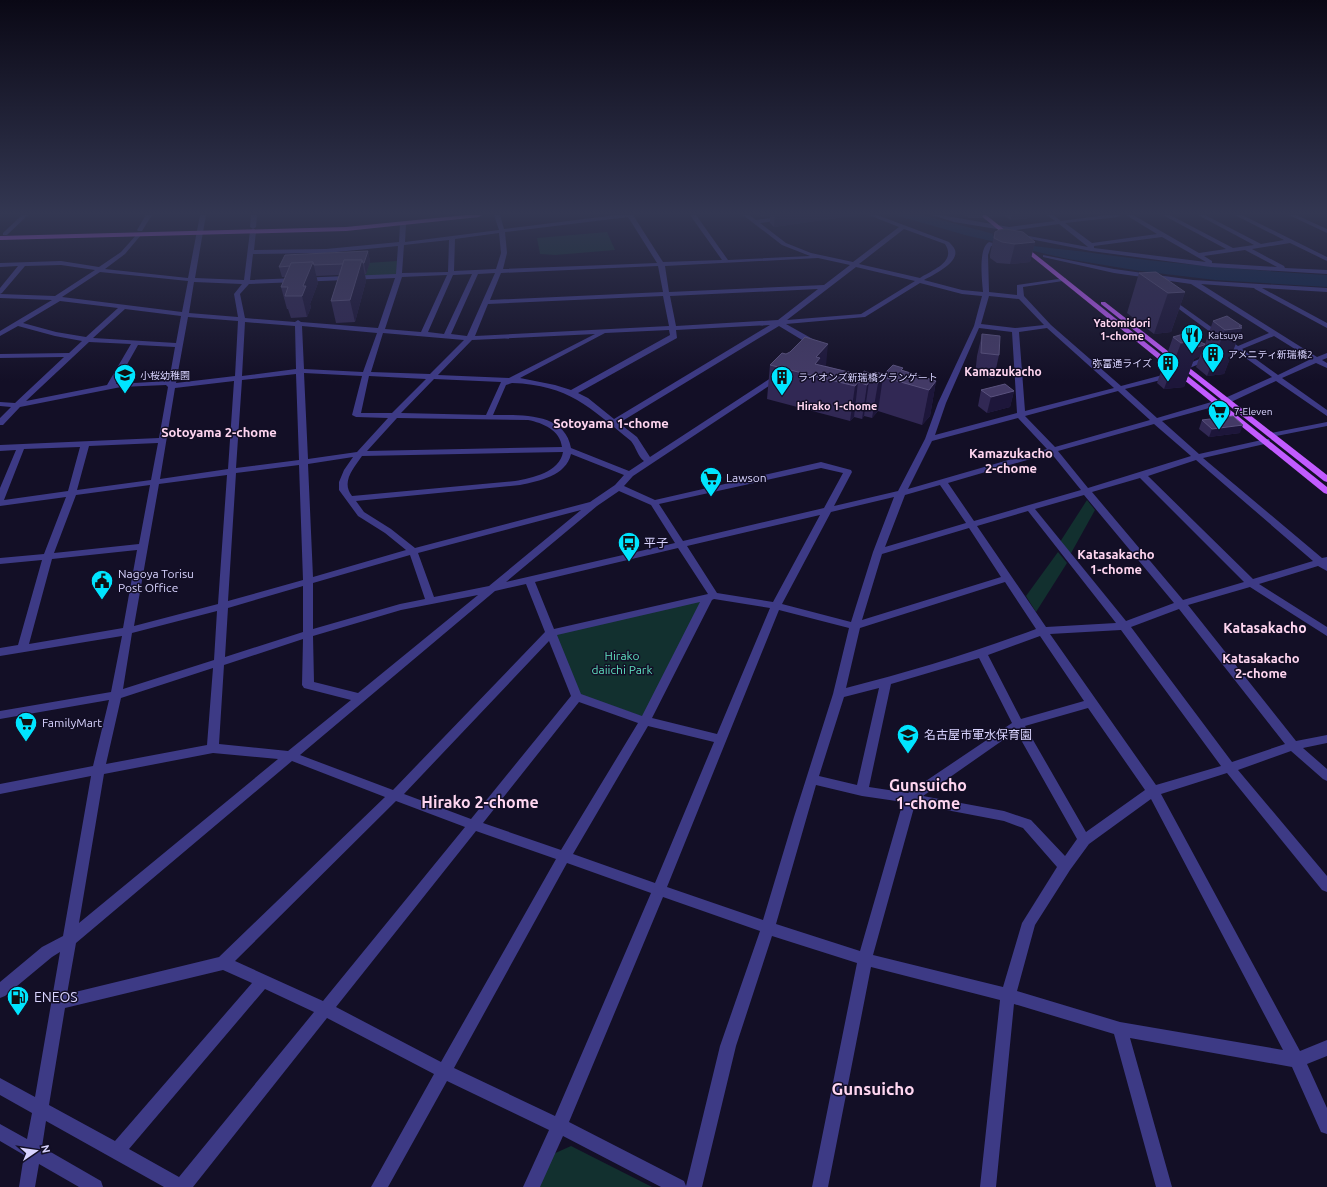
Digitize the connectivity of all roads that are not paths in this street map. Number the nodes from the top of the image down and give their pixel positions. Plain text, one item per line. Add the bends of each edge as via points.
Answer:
1 (18, 270) edge
2 (99, 270) edge
3 (103, 270) edge
4 (194, 270) edge
5 (249, 270) edge
6 (400, 270) edge
7 (513, 270) edge
8 (662, 270) edge
9 (848, 270) edge
10 (877, 270) edge
11 (936, 270) edge
12 (986, 270) edge
13 (1052, 270) edge
14 (1061, 270) edge
15 (1116, 270) edge
16 (1301, 270) edge
17 (499, 271) junction
18 (476, 272) junction
19 (1327, 272) edge
20 (451, 273) junction
21 (1134, 274) junction
22 (400, 276) junction
23 (1063, 279) junction
24 (192, 280) junction
25 (920, 281) junction
26 (248, 282) junction
27 (1193, 282) junction
28 (1147, 283) dead end
29 (1254, 286) junction
30 (825, 287) junction
31 (1327, 290) edge
32 (0, 292) edge
33 (666, 294) junction
34 (986, 294) junction
35 (0, 296) edge
36 (1021, 297) junction
37 (57, 298) junction
38 (1166, 298) edge
39 (486, 302) junction
40 (124, 306) junction
41 (186, 314) junction
42 (242, 318) junction
43 (298, 322) junction
44 (779, 323) junction
45 (18, 324) junction
46 (977, 326) junction
47 (1050, 326) junction
48 (1327, 326) edge
49 (672, 328) junction
50 (1015, 330) junction
51 (380, 331) junction
52 (605, 331) junction
53 (1275, 333) junction
54 (0, 334) edge
55 (424, 334) junction
56 (447, 336) junction
57 (470, 338) junction
58 (88, 340) junction
59 (135, 343) junction
60 (180, 345) junction
61 (1235, 349) junction
62 (815, 352) edge
63 (72, 355) junction
64 (1327, 355) edge
65 (0, 356) edge
66 (1317, 360) junction
67 (1327, 366) edge
68 (789, 370) edge
69 (1182, 370) junction
70 (300, 371) junction
71 (366, 375) junction
72 (432, 377) junction
73 (238, 378) junction
74 (1278, 378) junction
75 (508, 380) junction
76 (172, 386) junction
77 (110, 387) junction
78 (1122, 389) junction
79 (572, 393) junction
80 (1228, 400) junction
81 (1218, 403) junction
82 (0, 404) edge
83 (17, 405) junction
84 (1327, 414) edge
85 (395, 415) junction
86 (489, 416) junction
87 (1021, 416) junction
88 (1156, 420) junction
89 (0, 423) edge
90 (614, 423) junction
91 (1327, 424) edge
92 (1269, 438) junction
93 (929, 439) junction
94 (163, 440) junction
95 (85, 444) junction
96 (21, 447) junction
97 (0, 448) edge
98 (1052, 449) junction
99 (567, 450) junction
100 (360, 454) junction
101 (1197, 457) junction
102 (304, 461) junction
103 (650, 461) junction
104 (232, 471) junction
105 (630, 474) junction
106 (1142, 475) junction
107 (1327, 479) edge
108 (942, 481) junction
109 (155, 482) junction
110 (618, 487) junction
111 (1086, 491) junction
112 (1327, 491) edge
113 (72, 493) junction
114 (902, 493) junction
115 (0, 499) edge
116 (350, 499) junction
117 (0, 502) edge
118 (654, 503) junction
119 (594, 504) junction
120 (1030, 508) junction
121 (828, 511) junction
122 (972, 525) junction
123 (681, 543) junction
124 (143, 547) junction
125 (413, 551) junction
126 (878, 552) junction
127 (48, 557) junction
128 (0, 561) edge
129 (1325, 564) edge
130 (1007, 578) junction
131 (530, 579) junction
132 (308, 580) junction
133 (1252, 584) junction
134 (495, 588) junction
135 (711, 596) junction
136 (430, 600) junction
137 (1181, 604) junction
138 (223, 606) junction
139 (776, 606) junction
140 (855, 626) junction
141 (1124, 626) junction
142 (128, 631) junction
143 (1042, 631) junction
144 (1327, 632) edge
145 (551, 633) junction
146 (308, 634) junction
147 (22, 649) junction
148 (0, 652) edge
149 (982, 652) junction
150 (220, 663) junction
151 (886, 682) junction
152 (839, 694) junction
153 (116, 695) junction
154 (577, 697) junction
155 (361, 698) junction
156 (1091, 703) junction
157 (0, 715) edge
158 (645, 721) junction
159 (1018, 724) junction
160 (1327, 738) edge
161 (720, 739) junction
162 (1293, 746) junction
163 (213, 748) junction
164 (290, 756) junction
165 (1229, 768) junction
166 (98, 771) junction
167 (1327, 776) edge
168 (813, 779) junction
169 (0, 789) edge
170 (862, 791) junction
171 (1153, 791) junction
172 (395, 795) junction
173 (910, 798) junction
174 (473, 825) junction
175 (1084, 840) junction
176 (564, 857) junction
177 (1064, 866) junction
178 (1327, 886) edge
179 (659, 890) junction
180 (768, 928) junction
181 (69, 940) junction
182 (865, 959) junction
183 (223, 963) junction
184 (263, 982) junction
185 (2, 988) edge
186 (1008, 995) junction
187 (58, 1004) junction
188 (326, 1009) junction
189 (1120, 1029) junction
190 (1327, 1048) edge
191 (1297, 1060) junction
192 (443, 1072) junction
193 (0, 1086) edge
194 (40, 1110) junction
195 (559, 1126) junction
196 (1327, 1126) edge
197 (0, 1132) edge
198 (33, 1150) junction
199 (116, 1152) junction
200 (26, 1187) edge
201 (95, 1187) edge
202 (181, 1187) edge
203 (379, 1187) edge
204 (531, 1187) edge
205 (678, 1187) edge
206 (694, 1187) edge
207 (820, 1187) edge
208 (988, 1187) edge
209 (1164, 1187) edge

1 - 32 street
2 - 37 street
3 - 24 street
4 - 24 street
5 - 26 street
6 - 22 street
7 - 17 street
8 - 33 street
9 - 30 street
10 - 25 street
11 - 25 street
12 - 34 street
13 - 23 main road
14 - 69 main road
15 - 21 street
16 - 19 street
17 - 18 street
17 - 39 street
18 - 20 street
18 - 56 street
20 - 22 street
20 - 55 street
21 - 27 street
21 - 28 street
22 - 26 street
22 - 51 street
23 - 36 street via 1019,286
23 - 69 main road
24 - 26 street
24 - 41 street
25 - 34 street via 943,288
25 - 44 street via 863,316
26 - 42 street via 237,294
27 - 29 street
27 - 53 street
29 - 31 street
29 - 48 street
30 - 33 street
30 - 44 street
33 - 39 street
33 - 49 street
34 - 36 street
34 - 46 street
35 - 37 street
36 - 47 street
37 - 40 street
37 - 45 street
38 - 61 street
39 - 57 street
40 - 41 street
40 - 58 street
41 - 42 street
41 - 60 street
42 - 43 street
42 - 73 street
43 - 51 street
43 - 70 street
44 - 49 street
44 - 62 street via 822,348
44 - 90 street
45 - 54 street
45 - 58 street
46 - 50 street
46 - 93 street via 942,403
47 - 50 street
47 - 78 street
49 - 52 street
49 - 79 street via 674,336
50 - 87 street
51 - 55 street
51 - 71 street
52 - 57 street
52 - 75 street
53 - 61 street
53 - 66 street
55 - 56 street
56 - 57 street
57 - 72 street
58 - 59 street
58 - 63 street
59 - 60 street
59 - 77 street
60 - 76 street
61 - 69 street
61 - 74 street
63 - 65 street
63 - 83 street
64 - 66 street
66 - 67 street
66 - 74 street
68 - 103 street
69 - 78 street
69 - 80 main road
69 - 81 main road
70 - 71 street
70 - 73 street
70 - 102 street
71 - 72 street
71 - 85 street via 356,415
72 - 75 street
72 - 85 street
73 - 76 street
73 - 104 street
74 - 80 street
74 - 84 street
75 - 79 street via 542,384
75 - 86 street via 503,384
76 - 77 street via 167,383
76 - 94 street
77 - 83 street
78 - 87 street
78 - 88 street
79 - 90 street
80 - 81 street
80 - 92 main road
81 - 88 street
81 - 92 main road
82 - 83 street
83 - 89 street
85 - 86 street
85 - 100 street
86 - 99 street via 541,420 564,436
87 - 93 street
87 - 98 street
88 - 98 street
88 - 101 street
90 - 103 street via 634,439 644,457
91 - 92 street
92 - 101 street
92 - 107 main road
92 - 112 main road
93 - 114 street
94 - 95 street
94 - 109 street
95 - 96 street
95 - 113 street
96 - 97 street
96 - 115 street
98 - 108 street
98 - 111 street
99 - 100 street
99 - 105 street
99 - 116 street via 567,456 556,470 515,484
100 - 102 street
100 - 116 street via 343,482 343,490
101 - 106 street
101 - 129 street
102 - 104 street
102 - 132 street
103 - 105 street
104 - 109 street
104 - 138 street
105 - 110 street
106 - 111 street
106 - 133 street
108 - 114 street
108 - 122 street
109 - 113 street
109 - 124 street
110 - 118 street
110 - 119 street
111 - 120 street
111 - 137 street
113 - 117 street
113 - 127 street
114 - 121 street
114 - 126 street
116 - 125 street via 361,514
118 - 121 street via 821,465 848,472
118 - 123 street
119 - 125 street
119 - 134 street
120 - 122 street
120 - 141 street
121 - 123 street
121 - 139 street
122 - 126 street
122 - 130 street
123 - 131 street
123 - 135 street
124 - 127 street
124 - 142 street
125 - 132 street
125 - 136 street
126 - 140 street
127 - 128 street
127 - 147 street
129 - 133 street
130 - 140 street
130 - 143 street
131 - 134 street
131 - 145 street
132 - 138 street
132 - 146 street
133 - 137 street
133 - 144 street
134 - 136 street
134 - 155 street
135 - 139 street
135 - 145 street
135 - 158 street
136 - 146 street
137 - 141 street
137 - 162 street
138 - 142 street
138 - 150 street
139 - 140 street
139 - 161 street
140 - 152 street
141 - 143 street
141 - 165 street
142 - 147 street
142 - 153 street
143 - 149 street
143 - 156 street
145 - 154 street
145 - 172 street
146 - 150 street
146 - 155 street via 308,685
147 - 148 street
149 - 151 street
149 - 159 street
150 - 153 street
150 - 163 street
151 - 152 street
151 - 170 street
152 - 168 street
153 - 157 street
153 - 166 street
154 - 158 street
154 - 174 street
155 - 164 street
156 - 159 street
156 - 171 street
158 - 161 street
158 - 176 street
159 - 173 street
159 - 175 street
160 - 162 street
161 - 179 street
162 - 165 street
162 - 167 street
163 - 164 street
163 - 166 street
164 - 172 street
164 - 181 street
165 - 171 street
165 - 178 street
166 - 169 street
166 - 181 street
168 - 170 street
168 - 180 street
170 - 173 street
171 - 175 street
171 - 191 street
172 - 174 street
172 - 183 street
173 - 177 street via 1004,816 1027,824
173 - 182 street
174 - 176 street
174 - 188 street
175 - 177 street
176 - 179 street
176 - 192 street
177 - 186 street via 1028,923
179 - 180 street
179 - 195 street
180 - 182 street
180 - 206 street via 728,1046
181 - 185 street via 46,952
181 - 187 street
182 - 186 street
182 - 207 street
183 - 184 street
183 - 187 street
184 - 188 street
184 - 199 street
186 - 189 street
186 - 208 street
187 - 194 street
188 - 192 street
188 - 202 street
189 - 191 street
189 - 209 street
190 - 191 street
191 - 196 street
192 - 195 street
192 - 203 street
193 - 194 street
194 - 198 street
194 - 199 street
195 - 204 street
195 - 205 street
197 - 198 street
198 - 200 street
198 - 201 street
199 - 202 street

